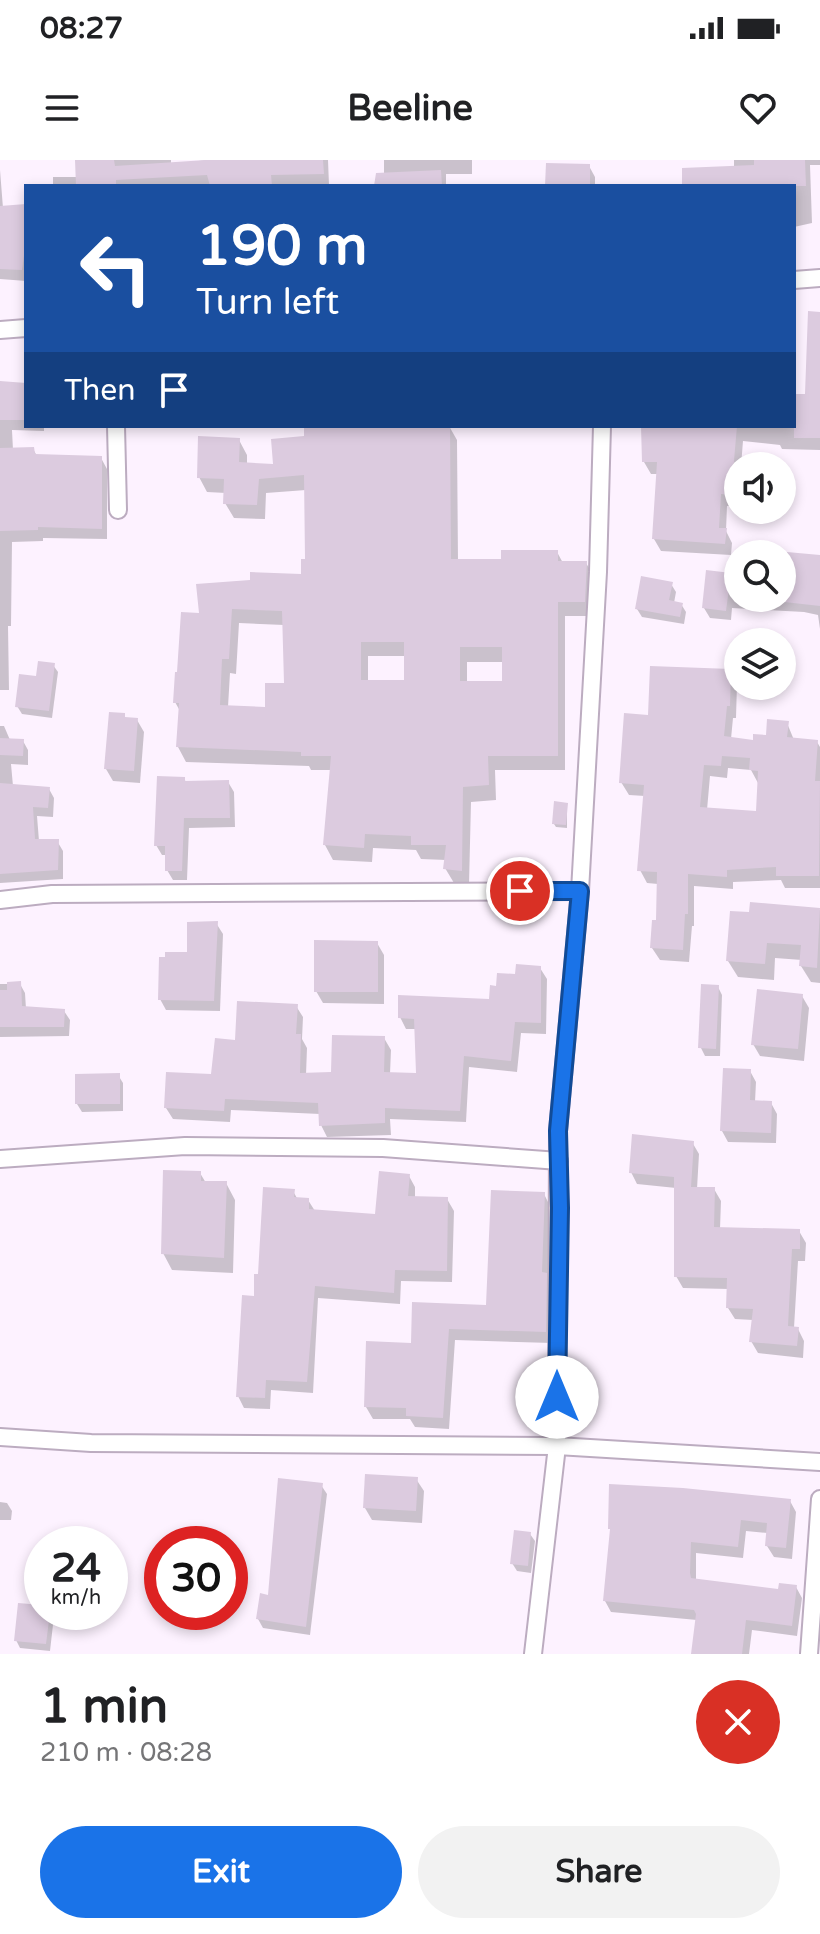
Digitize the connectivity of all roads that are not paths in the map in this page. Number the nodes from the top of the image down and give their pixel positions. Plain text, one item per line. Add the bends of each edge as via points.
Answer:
1 (820, 278) edge
2 (796, 280) edge
3 (24, 328) edge
4 (0, 330) edge
5 (116, 428) edge
6 (602, 428) edge
7 (118, 510) dead end
8 (580, 891) junction
9 (0, 900) edge
10 (0, 1159) edge
11 (559, 1161) junction
12 (0, 1437) edge
13 (557, 1446) junction
14 (820, 1462) edge
15 (820, 1499) edge
16 (533, 1654) edge
17 (809, 1654) edge

1 - 2 street
3 - 4 street
5 - 7 street
6 - 8 street
8 - 9 street via 52,894
8 - 11 street
10 - 11 street via 200,1146 383,1148
11 - 13 street
12 - 13 street via 91,1443
13 - 14 street
13 - 16 street
15 - 17 street

